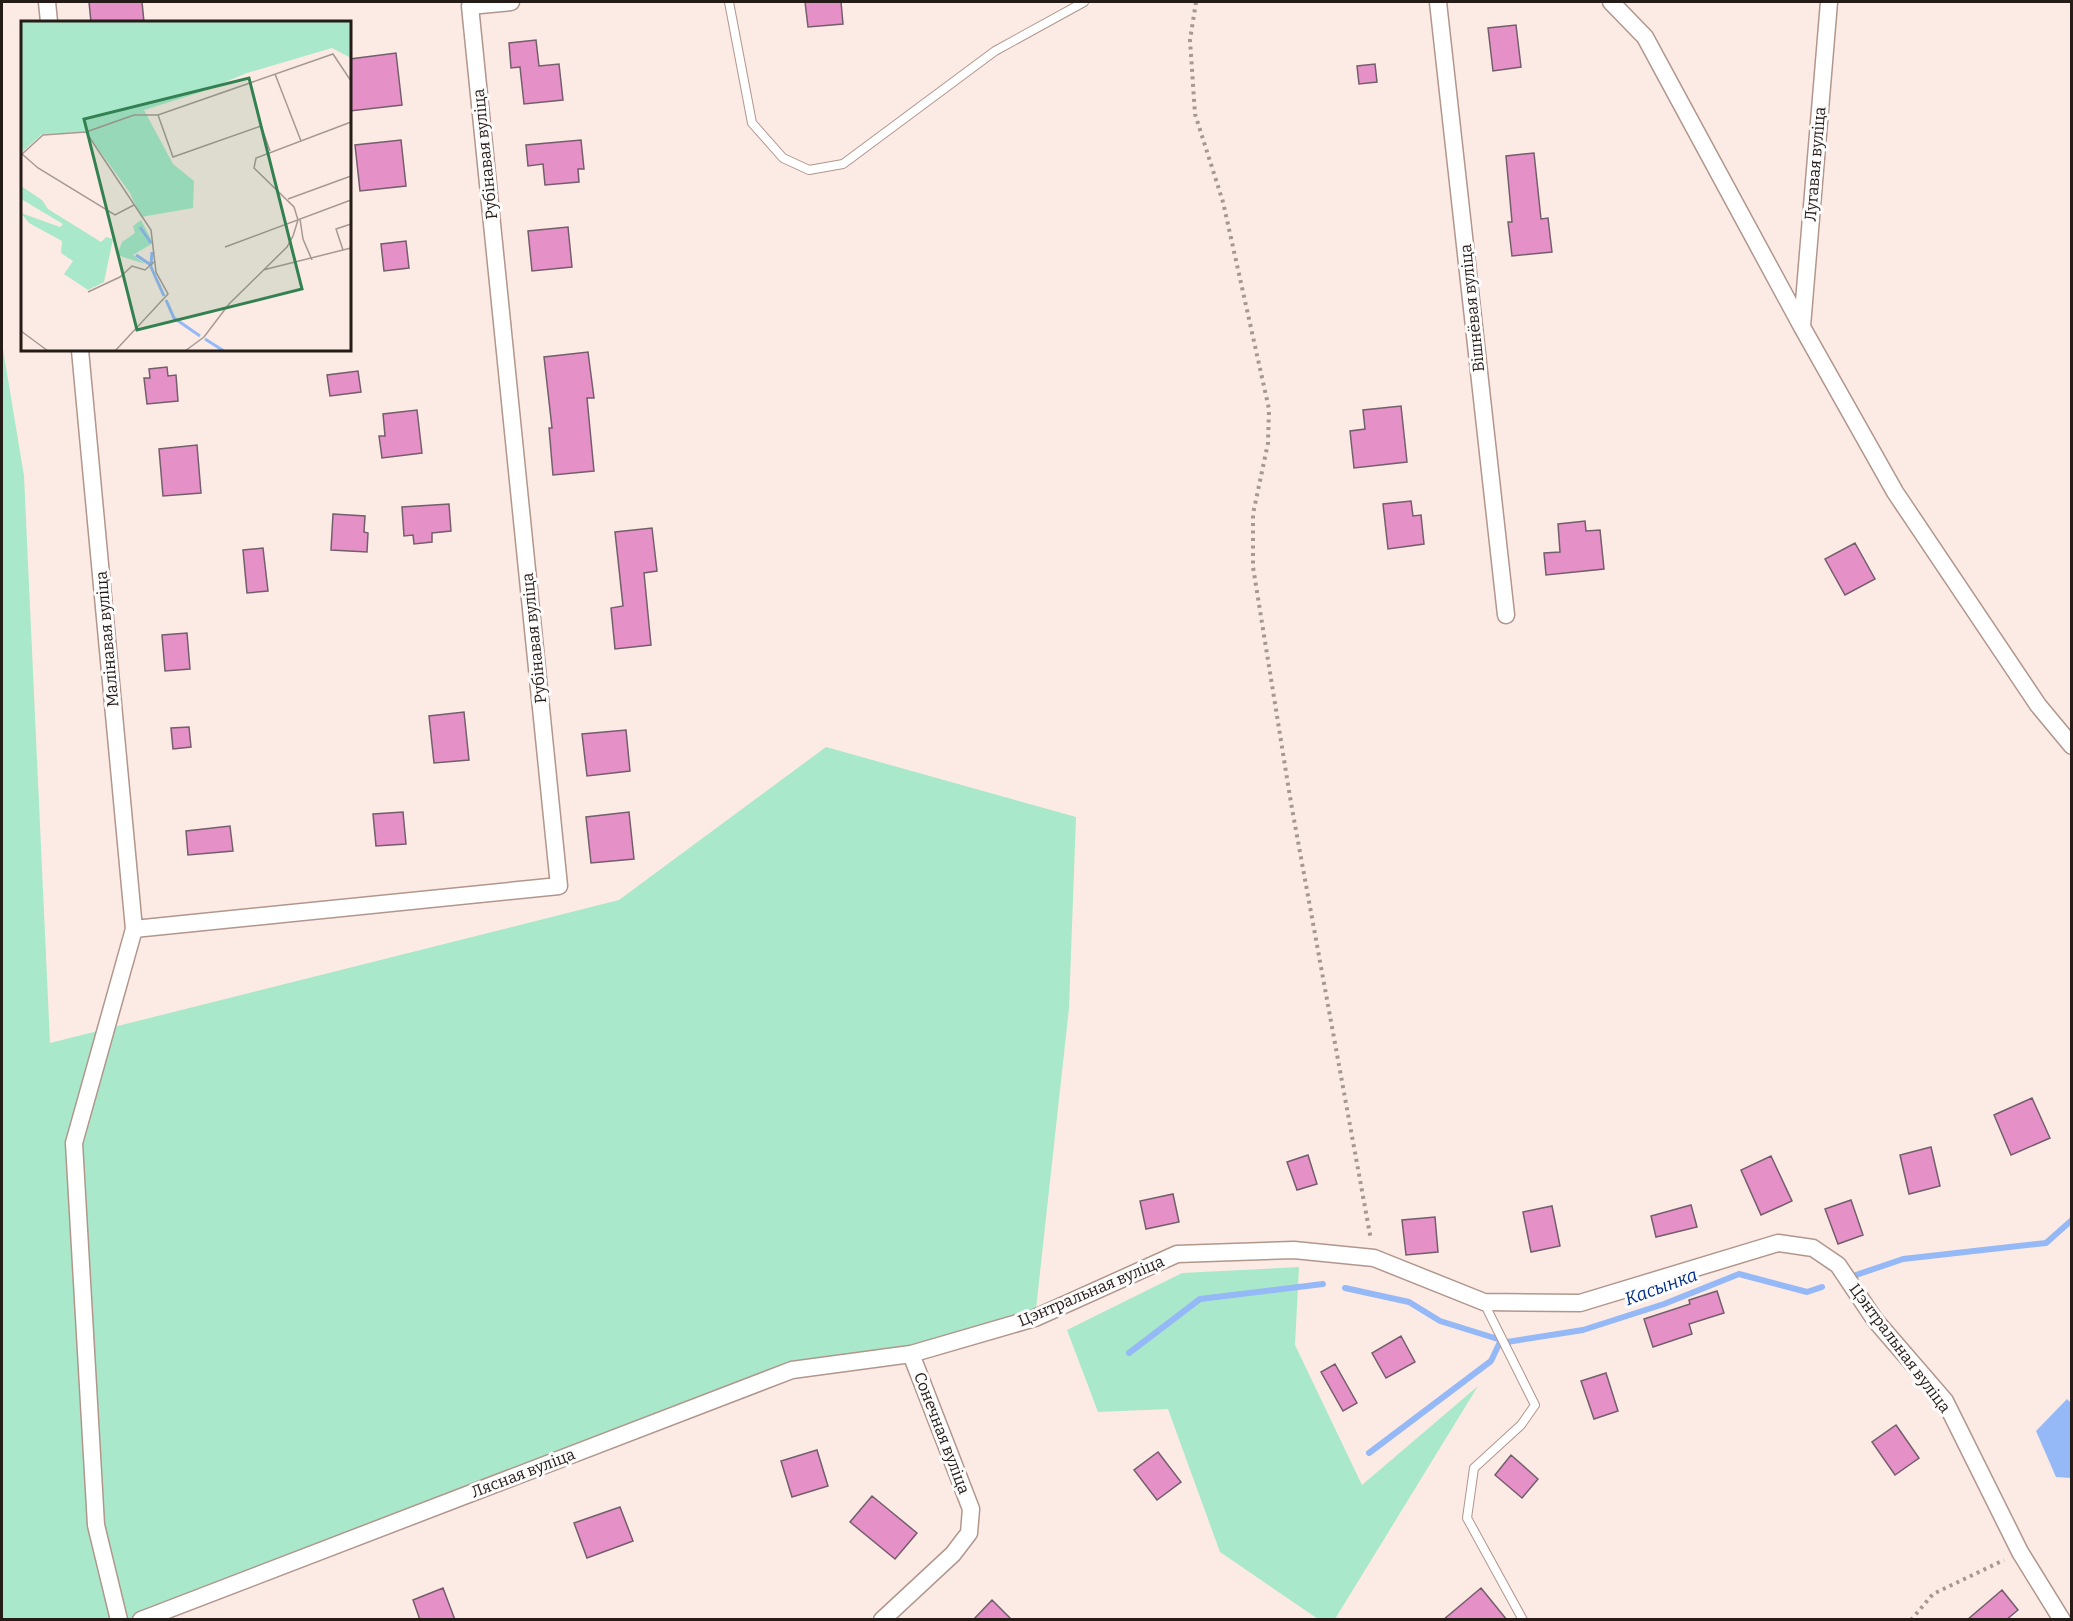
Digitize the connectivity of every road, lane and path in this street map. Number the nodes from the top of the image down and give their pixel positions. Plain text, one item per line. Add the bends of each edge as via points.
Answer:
1 (48, 2) edge
2 (511, 2) edge
3 (729, 2) edge
4 (1084, 2) edge
5 (1196, 2) edge
6 (1438, 2) edge
7 (1611, 2) edge
8 (1829, 2) edge
9 (50, 21) edge
10 (1802, 327) junction
11 (80, 351) edge
12 (1506, 615) dead end
13 (2072, 746) edge
14 (134, 929) junction
15 (1374, 1258) junction
16 (1484, 1302) junction
17 (911, 1354) junction
18 (2020, 1552) junction
19 (119, 1620) edge
20 (141, 1620) edge
21 (882, 1620) edge
22 (1523, 1620) edge
23 (1911, 1620) edge
24 (2062, 1620) edge

1 - 9 street
2 - 14 street, Рубінавая вуліца via 470,6 559,886
3 - 4 lane via 752,123 783,158 809,170 843,164 995,51
5 - 15 path via 1190,40 1195,114 1223,202 1269,409 1268,443 1253,514 1253,567 1291,804
6 - 12 street, Вішнёвая вуліца
7 - 10 street via 1645,37
8 - 10 street, Лугавая вуліца
10 - 13 street via 1895,492 2038,705
11 - 14 street, Малінавая вуліца
14 - 19 street via 74,1143 96,1525
15 - 16 street, Цэнтральная вуліца
15 - 17 street, Цэнтральная вуліца via 1294,1250 1177,1254 1035,1318
16 - 18 street, Цэнтральная вуліца via 1580,1303 1778,1243 1813,1248 1838,1265 1875,1320 1945,1401
16 - 22 lane via 1535,1405 1521,1425 1474,1468 1467,1518
17 - 20 street, Лясная вуліца via 792,1370
17 - 21 street, Сонечная вуліца via 971,1509 969,1533 953,1554
18 - 23 path via 1933,1594
18 - 24 street, Цэнтральная вуліца

